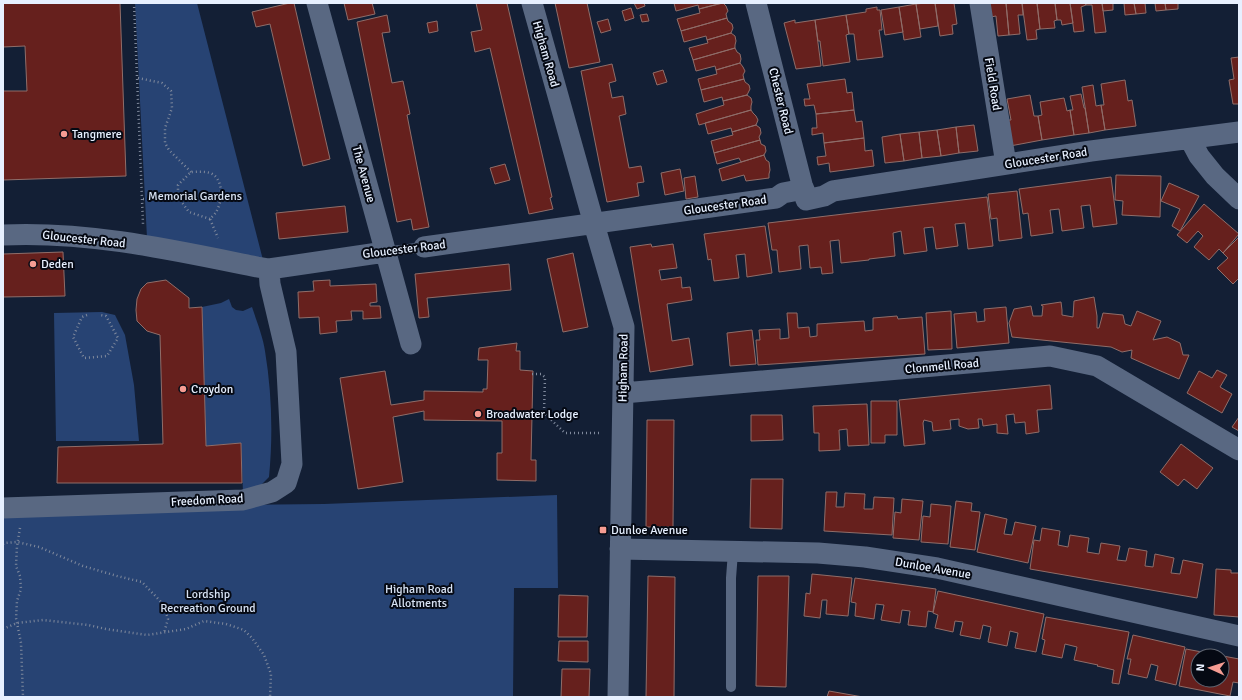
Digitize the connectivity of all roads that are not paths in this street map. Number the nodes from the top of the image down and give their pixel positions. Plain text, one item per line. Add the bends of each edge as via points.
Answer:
1 (317, 3) edge
2 (532, 3) edge
3 (756, 3) edge
4 (980, 3) edge
5 (1239, 132) edge
6 (1190, 139) junction
7 (1006, 164) junction
8 (805, 194) junction
9 (1239, 199) edge
10 (594, 224) junction
11 (3, 235) edge
12 (424, 247) joint
13 (385, 252) junction
14 (269, 268) junction
15 (411, 344) dead end
16 (623, 393) junction
17 (1239, 450) edge
18 (3, 508) edge
19 (620, 549) junction
20 (733, 552) junction
21 (1239, 636) edge
22 (731, 687) dead end
23 (618, 697) edge

1 - 13 street, The Avenue
2 - 10 street, Higham Road
3 - 8 street, Chester Road
4 - 7 street, Field Road
5 - 6 street, Gloucester Road
6 - 7 street, Gloucester Road
6 - 9 street via 1199,156 1215,176
7 - 8 street, Gloucester Road via 833,191 824,196
8 - 10 street, Gloucester Road via 783,193 776,198
10 - 12 street, Gloucester Road
10 - 16 street, Higham Road via 624,327
11 - 14 street, Gloucester Road via 90,237
12 - 13 lane, Gloucester Road
13 - 14 street, Gloucester Road
13 - 15 street, The Avenue
14 - 18 street, Freedom Road via 270,284 286,352 292,464 286,483 272,492 243,500
16 - 17 street, Clonmell Road via 1050,356 1097,366
16 - 19 street, Higham Road
19 - 20 street, Dunloe Avenue
19 - 23 street, Higham Road
20 - 21 street, Dunloe Avenue via 818,553 938,568
20 - 22 lane

